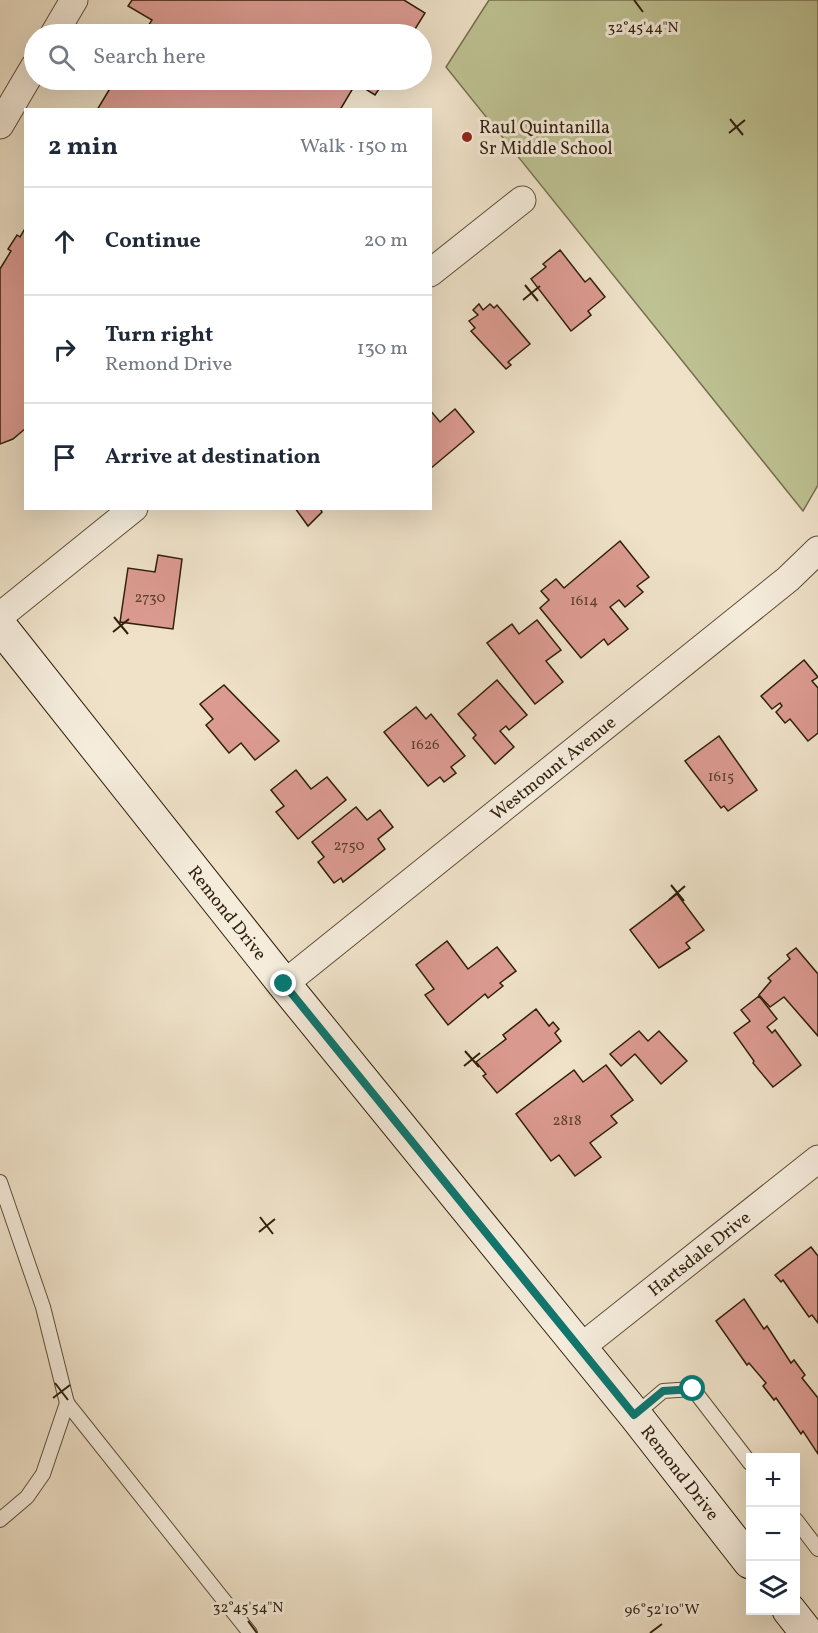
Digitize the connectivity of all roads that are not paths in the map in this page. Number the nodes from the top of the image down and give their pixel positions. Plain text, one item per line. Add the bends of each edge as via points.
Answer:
1 (74, 0) edge
2 (60, 24) edge
3 (24, 84) edge
4 (0, 125) edge
5 (522, 200) dead end
6 (432, 271) edge
7 (132, 510) edge
8 (818, 550) edge
9 (0, 616) edge
10 (0, 626) edge
11 (284, 984) junction
12 (815, 1167) edge
13 (0, 1182) edge
14 (580, 1348) junction
15 (67, 1403) junction
16 (634, 1415) junction
17 (746, 1458) edge
18 (0, 1520) edge
19 (800, 1526) edge
20 (818, 1549) edge
21 (749, 1561) edge
22 (792, 1615) edge
23 (250, 1633) edge
24 (807, 1633) edge

1 - 2 street
3 - 4 street
5 - 6 street
7 - 9 street
8 - 11 street, Westmount Avenue via 788,579
10 - 11 street, Remond Drive
11 - 14 street, Remond Drive
12 - 14 street, Hartsdale Drive
13 - 15 lane via 43,1307
14 - 16 street, Remond Drive
15 - 18 lane via 43,1474 27,1497
15 - 23 lane
16 - 17 lane via 663,1391 693,1389
16 - 21 street, Remond Drive
19 - 20 lane
22 - 24 street

